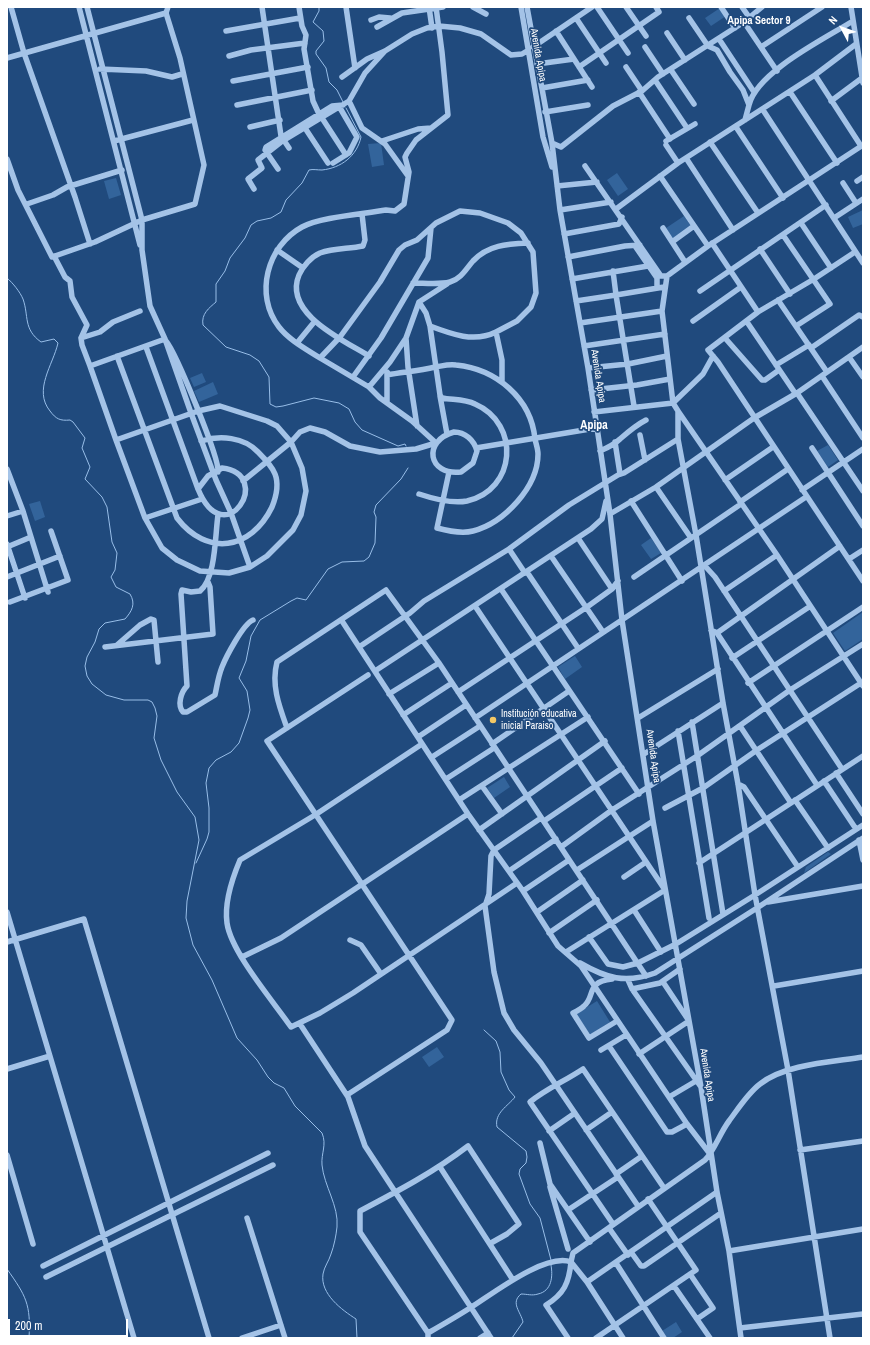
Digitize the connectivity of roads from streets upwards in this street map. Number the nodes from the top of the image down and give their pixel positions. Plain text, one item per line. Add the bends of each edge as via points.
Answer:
1 (11, 7) edge
2 (79, 7) edge
3 (87, 7) edge
4 (168, 7) edge
5 (262, 7) edge
6 (299, 7) edge
7 (346, 7) edge
8 (436, 7) edge
9 (443, 7) edge
10 (473, 7) edge
11 (521, 7) edge
12 (528, 7) edge
13 (592, 7) edge
14 (597, 7) edge
15 (626, 7) edge
16 (656, 7) edge
17 (721, 7) edge
18 (742, 7) edge
19 (762, 7) edge
20 (822, 7) edge
21 (851, 7) edge
22 (429, 8) edge
23 (166, 13) junction
24 (486, 14) dead end
25 (749, 17) junction
26 (300, 18) junction
27 (390, 18) junction
28 (576, 18) junction
29 (689, 18) dead end
30 (371, 20) dead end
31 (744, 22) junction
32 (853, 22) junction
33 (265, 24) junction
34 (638, 25) junction
35 (439, 26) junction
36 (377, 27) dead end
37 (432, 28) junction
38 (735, 28) junction
39 (226, 31) dead end
40 (556, 31) junction
41 (94, 33) junction
42 (667, 33) dead end
43 (87, 36) junction
44 (646, 36) dead end
45 (619, 39) junction
46 (719, 39) junction
47 (305, 43) junction
48 (856, 44) junction
49 (708, 46) junction
50 (533, 47) junction
51 (645, 47) dead end
52 (761, 47) junction
53 (269, 48) junction
54 (385, 51) junction
55 (527, 51) junction
56 (24, 53) junction
57 (599, 53) junction
58 (628, 53) dead end
59 (228, 56) dead end
60 (7, 58) edge
61 (574, 59) junction
62 (685, 60) junction
63 (606, 63) dead end
64 (537, 64) junction
65 (308, 67) junction
66 (579, 67) junction
67 (626, 67) dead end
68 (355, 68) junction
69 (102, 69) junction
70 (95, 70) junction
71 (671, 70) junction
72 (777, 71) junction
73 (273, 72) junction
74 (182, 74) junction
75 (663, 74) junction
76 (815, 75) junction
77 (342, 77) dead end
78 (588, 80) junction
79 (655, 80) junction
80 (863, 80) edge
81 (233, 81) dead end
82 (592, 87) dead end
83 (542, 88) junction
84 (312, 90) junction
85 (641, 91) junction
86 (754, 92) junction
87 (790, 92) junction
88 (276, 96) junction
89 (349, 101) junction
90 (832, 101) junction
91 (694, 104) dead end
92 (237, 105) dead end
93 (588, 105) dead end
94 (749, 105) junction
95 (342, 107) junction
96 (763, 110) junction
97 (546, 112) junction
98 (320, 116) junction
99 (194, 120) junction
100 (280, 120) junction
101 (744, 122) junction
102 (695, 124) dead end
103 (250, 127) dead end
104 (736, 127) junction
105 (305, 128) junction
106 (431, 128) junction
107 (687, 128) junction
108 (283, 138) junction
109 (122, 139) junction
110 (114, 141) junction
111 (382, 141) junction
112 (667, 142) junction
113 (710, 142) junction
114 (552, 143) junction
115 (862, 146) edge
116 (289, 148) dead end
117 (267, 152) junction
118 (346, 155) junction
119 (686, 158) junction
120 (7, 159) edge
121 (678, 163) junction
122 (837, 163) junction
123 (585, 166) dead end
124 (278, 169) dead end
125 (122, 170) junction
126 (555, 175) junction
127 (408, 176) junction
128 (660, 176) junction
129 (863, 177) edge
130 (810, 180) junction
131 (857, 181) dead end
132 (597, 182) junction
133 (843, 183) dead end
134 (71, 186) junction
135 (557, 186) junction
136 (254, 188) dead end
137 (783, 198) junction
138 (863, 199) edge
139 (611, 202) junction
140 (856, 203) junction
141 (27, 204) junction
142 (826, 205) junction
143 (616, 209) junction
144 (560, 210) junction
145 (758, 213) junction
146 (362, 214) junction
147 (622, 217) junction
148 (834, 218) junction
149 (142, 220) junction
150 (800, 223) junction
151 (134, 224) junction
152 (694, 226) junction
153 (431, 228) junction
154 (663, 228) dead end
155 (733, 230) junction
156 (564, 234) junction
157 (783, 235) junction
158 (672, 242) junction
159 (528, 243) junction
160 (90, 244) junction
161 (638, 245) junction
162 (710, 245) junction
163 (760, 249) junction
164 (142, 250) junction
165 (277, 250) junction
166 (855, 252) junction
167 (54, 256) junction
168 (568, 257) junction
169 (685, 262) junction
170 (863, 263) edge
171 (648, 266) junction
172 (303, 268) junction
173 (831, 268) junction
174 (730, 270) junction
175 (612, 271) junction
176 (667, 276) junction
177 (572, 279) junction
178 (814, 279) junction
179 (450, 282) junction
180 (413, 283) junction
181 (664, 287) junction
182 (741, 287) junction
183 (657, 288) junction
184 (700, 291) dead end
185 (790, 294) junction
186 (616, 295) junction
187 (778, 300) junction
188 (576, 301) junction
189 (419, 302) junction
190 (140, 311) dead end
191 (662, 311) junction
192 (758, 312) junction
193 (863, 317) edge
194 (620, 318) junction
195 (316, 320) junction
196 (693, 321) dead end
197 (747, 322) junction
198 (580, 323) junction
199 (430, 326) junction
200 (796, 326) junction
201 (496, 332) junction
202 (665, 334) junction
203 (81, 338) junction
204 (340, 338) junction
205 (406, 338) junction
206 (725, 338) junction
207 (165, 339) junction
208 (624, 340) junction
209 (297, 343) junction
210 (584, 346) junction
211 (810, 346) junction
212 (146, 347) junction
213 (862, 349) edge
214 (117, 356) junction
215 (369, 356) junction
216 (667, 356) junction
217 (713, 356) junction
218 (849, 357) junction
219 (320, 358) junction
220 (390, 362) junction
221 (628, 364) junction
222 (90, 366) junction
223 (436, 367) junction
224 (588, 368) junction
225 (778, 368) junction
226 (408, 370) junction
227 (827, 372) junction
228 (387, 375) junction
229 (822, 376) junction
230 (353, 377) junction
231 (863, 377) edge
232 (670, 379) junction
233 (502, 382) junction
234 (632, 385) junction
235 (369, 387) junction
236 (591, 390) junction
237 (796, 393) junction
238 (440, 395) junction
239 (673, 403) junction
240 (387, 404) junction
241 (634, 406) junction
242 (198, 411) junction
243 (678, 411) junction
244 (594, 412) junction
245 (191, 413) junction
246 (754, 418) junction
247 (173, 420) junction
248 (646, 420) dead end
249 (417, 426) junction
250 (596, 428) junction
251 (145, 431) junction
252 (447, 434) junction
253 (640, 435) dead end
254 (209, 438) junction
255 (863, 438) edge
256 (535, 439) junction
257 (678, 439) junction
258 (116, 440) junction
259 (201, 440) junction
260 (290, 442) junction
261 (507, 442) junction
262 (615, 442) junction
263 (436, 443) junction
264 (774, 447) junction
265 (476, 448) junction
266 (812, 448) dead end
267 (863, 449) edge
268 (600, 451) junction
269 (705, 451) junction
270 (645, 460) junction
271 (267, 462) junction
272 (843, 462) junction
273 (7, 468) edge
274 (684, 468) junction
275 (219, 469) junction
276 (788, 469) junction
277 (213, 472) junction
278 (449, 472) junction
279 (827, 472) junction
280 (620, 474) junction
281 (216, 480) junction
282 (725, 480) junction
283 (243, 481) junction
284 (605, 483) junction
285 (10, 484) edge
286 (656, 487) junction
287 (198, 489) junction
288 (802, 490) junction
289 (863, 491) edge
290 (419, 494) dead end
291 (607, 496) junction
292 (806, 497) junction
293 (202, 499) junction
294 (444, 501) junction
295 (631, 501) junction
296 (741, 503) junction
297 (173, 508) junction
298 (23, 510) junction
299 (231, 513) junction
300 (610, 514) junction
301 (218, 515) junction
302 (7, 516) edge
303 (145, 518) junction
304 (863, 526) edge
305 (758, 529) junction
306 (51, 531) dead end
307 (696, 534) junction
308 (30, 537) junction
309 (578, 538) junction
310 (691, 538) junction
311 (240, 540) junction
312 (214, 543) junction
313 (7, 546) edge
314 (840, 546) junction
315 (509, 549) junction
316 (863, 550) edge
317 (666, 555) junction
318 (776, 555) junction
319 (60, 556) junction
320 (551, 556) junction
321 (849, 559) junction
322 (40, 564) junction
323 (250, 567) junction
324 (703, 567) junction
325 (211, 572) junction
326 (526, 572) junction
327 (18, 573) junction
328 (7, 577) edge
329 (634, 577) dead end
330 (618, 581) junction
331 (682, 581) junction
332 (793, 581) junction
333 (863, 581) edge
334 (208, 582) junction
335 (501, 589) junction
336 (612, 589) junction
337 (47, 590) junction
338 (724, 591) junction
339 (25, 598) junction
340 (10, 602) dead end
341 (475, 606) junction
342 (587, 607) junction
343 (809, 607) junction
344 (863, 607) edge
345 (406, 616) junction
346 (741, 616) junction
347 (253, 620) dead end
348 (622, 620) junction
349 (342, 621) junction
350 (561, 624) junction
351 (714, 631) junction
352 (603, 632) junction
353 (827, 632) junction
354 (184, 637) junction
355 (535, 640) junction
356 (423, 641) junction
357 (757, 641) junction
358 (156, 642) junction
359 (863, 644) edge
360 (116, 646) junction
361 (105, 647) dead end
362 (359, 647) junction
363 (578, 648) junction
364 (843, 656) junction
365 (510, 658) junction
366 (732, 658) junction
367 (158, 662) dead end
368 (439, 663) junction
369 (552, 665) junction
370 (775, 666) junction
371 (718, 669) junction
372 (375, 671) junction
373 (368, 675) dead end
374 (748, 682) junction
375 (452, 684) junction
376 (527, 684) junction
377 (862, 684) edge
378 (790, 690) junction
379 (569, 691) junction
380 (458, 692) junction
381 (389, 694) junction
382 (723, 702) junction
383 (466, 705) junction
384 (765, 708) junction
385 (544, 709) junction
386 (403, 715) junction
387 (588, 717) junction
388 (808, 717) junction
389 (475, 718) junction
390 (638, 718) junction
391 (692, 722) junction
392 (480, 726) junction
393 (740, 726) junction
394 (287, 728) junction
395 (678, 732) junction
396 (729, 734) junction
397 (782, 734) junction
398 (562, 735) junction
399 (418, 737) junction
400 (605, 741) junction
401 (422, 744) junction
402 (493, 746) junction
403 (757, 750) junction
404 (644, 754) junction
405 (697, 756) junction
406 (863, 756) edge
407 (432, 758) junction
408 (578, 761) junction
409 (683, 765) junction
410 (734, 766) junction
411 (622, 768) junction
412 (509, 769) junction
413 (842, 769) junction
414 (836, 773) junction
415 (446, 779) junction
416 (824, 781) junction
417 (738, 784) junction
418 (595, 785) junction
419 (482, 786) junction
420 (817, 786) junction
421 (648, 787) junction
422 (703, 788) junction
423 (639, 794) junction
424 (528, 797) junction
425 (688, 797) junction
426 (459, 800) junction
427 (793, 802) junction
428 (665, 808) dead end
429 (612, 810) junction
430 (468, 814) junction
431 (502, 814) junction
432 (863, 814) edge
433 (315, 815) junction
434 (543, 820) junction
435 (766, 820) junction
436 (653, 821) junction
437 (863, 825) edge
438 (856, 829) junction
439 (479, 830) junction
440 (745, 834) junction
441 (629, 837) junction
442 (556, 839) junction
443 (861, 839) edge
444 (561, 846) junction
445 (828, 848) junction
446 (494, 850) junction
447 (713, 855) junction
448 (569, 860) junction
449 (863, 860) edge
450 (646, 862) junction
451 (699, 863) junction
452 (798, 867) junction
453 (577, 870) junction
454 (509, 871) junction
455 (624, 877) dead end
456 (583, 880) junction
457 (517, 883) junction
458 (361, 885) junction
459 (863, 886) edge
460 (665, 890) junction
461 (522, 891) junction
462 (755, 895) junction
463 (597, 900) junction
464 (766, 902) junction
465 (484, 906) junction
466 (758, 908) junction
467 (634, 910) junction
468 (7, 912) edge
469 (537, 912) junction
470 (723, 914) junction
471 (709, 918) dead end
472 (612, 923) junction
473 (549, 933) junction
474 (589, 937) junction
475 (15, 939) junction
476 (350, 940) dead end
477 (7, 942) edge
478 (676, 944) junction
479 (566, 952) junction
480 (661, 952) junction
481 (408, 956) junction
482 (242, 958) junction
483 (679, 959) junction
484 (577, 962) junction
485 (638, 963) junction
486 (680, 969) junction
487 (863, 971) edge
488 (381, 974) junction
489 (646, 976) junction
490 (618, 978) junction
491 (628, 980) junction
492 (663, 982) junction
493 (594, 986) junction
494 (774, 986) junction
495 (632, 990) junction
496 (617, 1021) junction
497 (689, 1022) junction
498 (300, 1024) junction
499 (626, 1035) junction
500 (666, 1038) junction
501 (609, 1046) junction
502 (601, 1050) dead end
503 (639, 1054) junction
504 (50, 1056) junction
505 (863, 1057) edge
506 (7, 1069) edge
507 (788, 1070) junction
508 (696, 1081) junction
509 (557, 1086) junction
510 (701, 1087) junction
511 (347, 1095) junction
512 (669, 1097) junction
513 (612, 1112) junction
514 (575, 1113) junction
515 (687, 1124) junction
516 (586, 1130) junction
517 (549, 1131) junction
518 (863, 1141) edge
519 (540, 1143) dead end
520 (800, 1150) junction
521 (268, 1153) dead end
522 (710, 1154) junction
523 (7, 1155) edge
524 (642, 1156) junction
525 (273, 1165) dead end
526 (440, 1167) junction
527 (617, 1176) junction
528 (550, 1184) junction
529 (664, 1188) junction
530 (717, 1192) junction
531 (395, 1193) junction
532 (592, 1195) junction
533 (648, 1199) junction
534 (168, 1203) junction
535 (638, 1206) junction
536 (568, 1210) junction
537 (722, 1214) junction
538 (172, 1215) junction
539 (247, 1218) dead end
540 (611, 1226) junction
541 (666, 1227) junction
542 (863, 1229) edge
543 (104, 1235) junction
544 (814, 1238) junction
545 (590, 1242) junction
546 (491, 1243) junction
547 (678, 1243) junction
548 (33, 1244) dead end
549 (107, 1247) junction
550 (568, 1249) dead end
551 (729, 1251) junction
552 (630, 1253) junction
553 (571, 1262) junction
554 (616, 1263) junction
555 (43, 1266) dead end
556 (690, 1274) junction
557 (46, 1277) dead end
558 (513, 1280) junction
559 (587, 1282) junction
560 (674, 1286) junction
561 (644, 1306) junction
562 (471, 1308) junction
563 (863, 1314) edge
564 (827, 1318) junction
565 (697, 1320) junction
566 (281, 1325) junction
567 (615, 1326) junction
568 (740, 1328) junction
569 (428, 1336) edge
570 (489, 1336) edge
571 (134, 1338) edge
572 (209, 1338) edge
573 (242, 1338) edge
574 (285, 1338) edge
575 (480, 1338) edge
576 (568, 1338) edge
577 (596, 1338) edge
578 (623, 1338) edge
579 (664, 1338) edge
580 (710, 1338) edge
581 (741, 1338) edge
582 (830, 1338) edge

1 - 56 street
2 - 43 street
3 - 41 street
4 - 23 street
5 - 33 street
6 - 26 street
7 - 68 street
8 - 9 street
8 - 22 street
8 - 35 street
10 - 24 street
11 - 55 street, Avenida Apipa
12 - 50 street, Avenida Apipa
13 - 28 street
14 - 45 street
15 - 34 street
16 - 34 street via 659,12
17 - 38 street
18 - 25 street
19 - 25 street
20 - 52 street
21 - 32 street
22 - 27 street via 405,12
22 - 37 street
23 - 41 street
23 - 74 street via 180,58
25 - 31 street
26 - 33 street
26 - 47 street via 306,35
27 - 30 street via 379,17
27 - 36 street
28 - 40 street
28 - 57 street
29 - 49 street
31 - 38 street
31 - 52 street
32 - 48 street
32 - 72 street via 790,60
33 - 39 street
33 - 53 street
34 - 44 street
34 - 45 street
35 - 37 street
35 - 55 street via 481,34 511,55
35 - 106 street via 448,115
37 - 54 street via 412,34
38 - 46 street
40 - 50 street
40 - 61 street
41 - 43 street
41 - 69 street
42 - 62 street
43 - 56 street
43 - 70 street
45 - 57 street
45 - 58 street
46 - 49 street
46 - 86 street
47 - 53 street
47 - 65 street via 304,52
48 - 76 street
48 - 80 street
49 - 62 street
49 - 94 street via 717,50 743,90
50 - 64 street, Avenida Apipa
51 - 75 street
52 - 72 street
53 - 59 street
53 - 73 street
54 - 68 street
54 - 89 street via 365,73
55 - 126 street, Avenida Apipa via 543,137
56 - 60 street
56 - 134 street
57 - 63 street
57 - 66 street
61 - 64 street
61 - 66 street
62 - 71 street
64 - 83 street, Avenida Apipa
65 - 73 street
65 - 84 street
66 - 78 street
67 - 85 street
68 - 77 street
69 - 70 street
69 - 74 street via 146,71 172,77
69 - 109 street
70 - 110 street
71 - 75 street
71 - 91 street
72 - 86 street
73 - 81 street
73 - 88 street
74 - 99 street
75 - 79 street
76 - 87 street
76 - 90 street
78 - 82 street
78 - 83 street
79 - 85 street
79 - 107 street
80 - 90 street
83 - 97 street, Avenida Apipa
84 - 88 street
84 - 98 street
85 - 112 street
85 - 114 street via 613,106 561,147
86 - 94 street
87 - 96 street
87 - 122 street
88 - 92 street
88 - 100 street
89 - 95 street
89 - 111 street via 362,128
90 - 115 street
93 - 97 street
94 - 101 street
95 - 98 street via 332,106
95 - 118 street via 358,137
96 - 101 street
96 - 130 street
97 - 114 street, Avenida Apipa
98 - 105 street
98 - 108 street
98 - 118 street
99 - 109 street
99 - 149 street via 204,165 195,204
100 - 103 street
100 - 108 street
101 - 104 street
102 - 107 street
104 - 113 street
104 - 137 street
105 - 108 street
105 - 118 street via 330,163
106 - 111 street via 418,129
106 - 127 street via 416,140 405,157
107 - 112 street
108 - 116 street
108 - 117 street
109 - 110 street
109 - 149 street
110 - 125 street
111 - 127 street
112 - 121 street
113 - 119 street
113 - 145 street
114 - 126 street, Avenida Apipa
115 - 122 street
117 - 124 street
117 - 136 street via 258,160 262,168 248,179
119 - 121 street
119 - 155 street
120 - 141 street via 18,190
121 - 128 street
122 - 130 street
123 - 132 street
125 - 134 street
125 - 151 street
126 - 135 street, Avenida Apipa
127 - 146 street via 404,204 395,211
128 - 143 street
128 - 152 street
129 - 131 street
130 - 137 street
130 - 142 street
132 - 135 street
132 - 139 street
133 - 140 street
134 - 141 street
134 - 160 street
135 - 144 street, Avenida Apipa
137 - 145 street
138 - 140 street
139 - 143 street
139 - 144 street
140 - 148 street
141 - 167 street via 48,251 52,257
142 - 148 street
142 - 150 street
143 - 147 street
144 - 156 street, Avenida Apipa
145 - 155 street
146 - 165 street via 309,224 294,232
146 - 172 street via 365,240 363,246 321,253
147 - 156 street via 619,224
147 - 161 street
148 - 166 street
149 - 151 street
149 - 164 street
150 - 157 street
150 - 173 street
151 - 160 street
151 - 164 street
152 - 158 street
152 - 162 street
153 - 159 street via 454,213 465,210 508,223 521,233
153 - 180 street via 428,258
153 - 204 street via 400,250
154 - 158 street
155 - 162 street
156 - 168 street, Avenida Apipa
157 - 163 street
157 - 178 street
158 - 169 street
159 - 179 street via 501,245 488,250 473,261 461,276
159 - 201 street via 533,252 534,298 531,307 522,316
160 - 167 street
161 - 168 street
161 - 171 street
161 - 176 street via 661,276
162 - 169 street
162 - 174 street
163 - 174 street
163 - 185 street
164 - 207 street via 150,306
165 - 172 street
165 - 209 street via 268,269 268,304 279,327
166 - 170 street
166 - 173 street
167 - 203 street via 65,277 70,281 72,297 87,325
168 - 177 street, Avenida Apipa
169 - 176 street
171 - 175 street
171 - 183 street via 657,278
172 - 195 street via 297,281 298,299 302,308
173 - 178 street
174 - 182 street
174 - 184 street
175 - 177 street
175 - 186 street
176 - 181 street
177 - 188 street, Avenida Apipa
178 - 185 street
178 - 200 street via 830,304
179 - 180 street
179 - 189 street
180 - 215 street
181 - 183 street
181 - 191 street
182 - 192 street
182 - 196 street
183 - 186 street
185 - 187 street
186 - 188 street
186 - 194 street
187 - 192 street
187 - 200 street
188 - 198 street, Avenida Apipa
189 - 199 street
189 - 205 street
190 - 203 street via 113,322 100,332
191 - 194 street
191 - 202 street
192 - 197 street
193 - 211 street via 859,315
194 - 198 street
194 - 208 street
195 - 204 street
195 - 209 street
197 - 206 street
197 - 225 street
198 - 210 street, Avenida Apipa
199 - 201 street via 465,337 479,337
199 - 223 street
200 - 211 street
201 - 233 street via 502,360
202 - 208 street
202 - 216 street
203 - 222 street
204 - 215 street
204 - 219 street
205 - 220 street
205 - 226 street
206 - 217 street via 708,350
206 - 225 street via 762,380
207 - 212 street
207 - 242 street via 176,355
207 - 245 street
208 - 210 street
208 - 221 street
209 - 219 street
210 - 224 street, Avenida Apipa
211 - 225 street
211 - 227 street
212 - 214 street
212 - 247 street
213 - 218 street
214 - 222 street
214 - 251 street
215 - 230 street
216 - 221 street
216 - 232 street
217 - 239 street via 700,377
217 - 246 street
218 - 227 street
218 - 231 street
219 - 230 street
220 - 228 street
220 - 235 street
221 - 224 street
221 - 234 street
222 - 258 street
223 - 226 street
223 - 233 street via 462,366 489,374
223 - 238 street
224 - 236 street, Avenida Apipa
225 - 237 street
226 - 228 street
226 - 249 street
227 - 229 street
228 - 240 street
229 - 237 street
229 - 255 street
230 - 235 street
232 - 234 street
232 - 239 street
233 - 256 street via 526,406
234 - 236 street
234 - 241 street
235 - 240 street
236 - 244 street, Avenida Apipa
237 - 246 street
237 - 272 street
238 - 252 street
238 - 261 street via 446,399 467,401 482,408 498,422
239 - 241 street
239 - 243 street
240 - 249 street
241 - 244 street
242 - 245 street
242 - 254 street
242 - 260 street via 220,406 246,413 277,426
243 - 257 street
243 - 269 street
244 - 250 street, Avenida Apipa
245 - 247 street
245 - 259 street
246 - 264 street
246 - 269 street
247 - 251 street
247 - 287 street
248 - 262 street
249 - 263 street
250 - 256 street
250 - 268 street, Avenida Apipa
251 - 258 street
251 - 297 street
252 - 263 street
252 - 265 street via 462,433
253 - 270 street
254 - 259 street
254 - 271 street via 231,438 244,442
254 - 275 street
256 - 261 street
256 - 294 street via 538,454 531,480 516,504 504,514 473,531 449,531 437,528
257 - 270 street
257 - 274 street
258 - 303 street
259 - 277 street
260 - 263 street via 300,432 310,428 325,432 350,446 380,452 416,449
260 - 271 street
260 - 323 street via 305,478 306,491 301,515 293,530 278,546
261 - 265 street
261 - 294 street via 507,457 503,469 490,488 469,501
262 - 268 street
262 - 280 street
263 - 278 street via 432,452 433,460
264 - 276 street
264 - 282 street
265 - 278 street via 476,459 470,467 461,472
266 - 279 street
267 - 272 street
268 - 284 street, Avenida Apipa
269 - 274 street
269 - 282 street
270 - 280 street
271 - 283 street
271 - 311 street via 275,475 276,496 259,528
272 - 279 street
272 - 289 street
273 - 285 street
274 - 286 street
274 - 307 street
275 - 277 street
275 - 281 street
275 - 283 street via 235,471
276 - 288 street
276 - 296 street
277 - 281 street
277 - 287 street
278 - 294 street
279 - 288 street
279 - 304 street
280 - 284 street
281 - 299 street
282 - 296 street
283 - 299 street via 244,499
284 - 291 street, Avenida Apipa
284 - 315 street via 569,505
285 - 298 street
286 - 295 street
286 - 310 street
287 - 293 street
288 - 292 street
290 - 294 street
291 - 300 street, Avenida Apipa
291 - 309 street via 602,518
292 - 305 street
292 - 314 street
293 - 297 street
293 - 301 street
295 - 300 street
295 - 317 street
296 - 305 street
296 - 307 street
297 - 303 street
297 - 312 street via 177,518 189,531
298 - 302 street
298 - 308 street
299 - 301 street
299 - 311 street
300 - 330 street, Avenida Apipa
301 - 312 street
303 - 325 street via 158,543 171,556 200,571
305 - 318 street
305 - 324 street
306 - 319 street
307 - 310 street
307 - 324 street
308 - 313 street
308 - 322 street
309 - 320 street
309 - 336 street
310 - 317 street
311 - 312 street via 224,544
311 - 323 street
312 - 325 street
313 - 327 street
314 - 321 street
314 - 332 street
315 - 326 street
315 - 345 street via 424,601
316 - 321 street
317 - 329 street
317 - 331 street
318 - 332 street
318 - 338 street
319 - 322 street
319 - 337 street via 68,580
320 - 326 street
320 - 342 street
321 - 333 street
322 - 327 street
322 - 337 street
323 - 325 street via 229,573
324 - 331 street
324 - 338 street
324 - 351 street
325 - 334 street
326 - 335 street
326 - 350 street
327 - 328 street
327 - 339 street
330 - 336 street
330 - 348 street, Avenida Apipa
331 - 348 street
332 - 343 street
332 - 346 street
334 - 354 street via 200,591 182,590
334 - 354 street via 213,634
335 - 341 street
335 - 355 street
336 - 342 street
337 - 339 street
338 - 346 street
339 - 340 street
341 - 356 street
341 - 365 street
342 - 350 street
342 - 352 street
343 - 353 street
343 - 357 street
344 - 353 street
345 - 349 street via 386,590
345 - 356 street
345 - 362 street
346 - 351 street
346 - 357 street
347 - 354 street via 247,624 226,658 215,695 184,713 180,706 183,690 187,686
348 - 352 street
348 - 390 street, Avenida Apipa
349 - 362 street
349 - 394 street via 277,662 277,699
350 - 355 street
350 - 363 street
351 - 366 street
351 - 371 street
352 - 363 street
353 - 364 street
353 - 370 street
354 - 358 street
355 - 365 street
355 - 369 street
356 - 368 street
356 - 372 street
357 - 366 street
357 - 370 street
358 - 360 street
358 - 360 street via 154,620 150,618
358 - 367 street
359 - 364 street
360 - 361 street
362 - 372 street
363 - 369 street
364 - 377 street
364 - 378 street
365 - 376 street
365 - 380 street
366 - 374 street
368 - 375 street
368 - 381 street
369 - 376 street
369 - 379 street
370 - 374 street
370 - 378 street
371 - 382 street
371 - 390 street
372 - 381 street
373 - 394 street
374 - 384 street
375 - 380 street
375 - 386 street
376 - 385 street
376 - 389 street
377 - 388 street
378 - 384 street
378 - 388 street
379 - 385 street
379 - 387 street
380 - 383 street
381 - 386 street
382 - 391 street
382 - 396 street
383 - 389 street
383 - 399 street
384 - 393 street
384 - 397 street
385 - 398 street
385 - 402 street
386 - 399 street
387 - 398 street
387 - 400 street
388 - 397 street
388 - 413 street
389 - 392 street
390 - 404 street, Avenida Apipa
391 - 395 street
391 - 405 street
392 - 402 street
392 - 407 street
393 - 396 street
393 - 403 street
394 - 433 street via 267,741
395 - 404 street
395 - 409 street
396 - 405 street
396 - 410 street
397 - 403 street
397 - 420 street
398 - 408 street
398 - 412 street
399 - 401 street
400 - 408 street
400 - 411 street
401 - 407 street
401 - 433 street
402 - 412 street
402 - 415 street
403 - 410 street
403 - 427 street
404 - 421 street, Avenida Apipa
405 - 409 street
405 - 422 street
406 - 413 street
407 - 415 street
408 - 418 street
408 - 424 street
409 - 421 street
409 - 425 street
410 - 417 street
410 - 422 street
411 - 418 street
411 - 423 street
412 - 419 street
412 - 424 street
413 - 414 street
414 - 416 street
414 - 432 street
415 - 426 street
416 - 420 street
416 - 438 street
417 - 435 street via 744,787
417 - 440 street
418 - 429 street
418 - 434 street
419 - 426 street
419 - 431 street
420 - 427 street
421 - 423 street
421 - 436 street, Avenida Apipa
422 - 425 street
422 - 447 street
423 - 429 street
424 - 431 street
424 - 434 street
425 - 428 street
425 - 451 street
426 - 430 street
427 - 435 street
427 - 445 street
429 - 441 street
429 - 444 street
430 - 439 street
430 - 458 street
431 - 439 street
433 - 458 street
433 - 482 street via 240,860 226,914 231,935
434 - 442 street
434 - 446 street
435 - 440 street
435 - 452 street
436 - 441 street
436 - 460 street, Avenida Apipa
437 - 438 street
438 - 445 street
439 - 446 street
440 - 447 street
440 - 462 street
441 - 450 street
441 - 453 street
442 - 444 street
442 - 454 street
443 - 449 street
443 - 464 street
444 - 448 street
445 - 452 street
446 - 454 street
446 - 465 street via 489,894
447 - 451 street
447 - 470 street
448 - 453 street
448 - 461 street
450 - 455 street
450 - 460 street
451 - 471 street
452 - 462 street
453 - 456 street
454 - 457 street
456 - 463 street
456 - 469 street
457 - 461 street
457 - 465 street
458 - 481 street
458 - 482 street via 281,938
459 - 464 street
460 - 467 street
460 - 478 street, Avenida Apipa
461 - 469 street
462 - 466 street
462 - 470 street
463 - 472 street
463 - 473 street
464 - 466 street
465 - 481 street
465 - 509 street via 494,972 504,1013
466 - 483 street
466 - 494 street
467 - 472 street
467 - 480 street
468 - 475 street
469 - 473 street
470 - 478 street
472 - 474 street
472 - 485 street
473 - 479 street
474 - 479 street
474 - 485 street via 608,964 623,967
475 - 477 street
475 - 504 street
475 - 534 street via 84,919
476 - 488 street via 361,945
478 - 480 street
478 - 483 street, Avenida Apipa
479 - 484 street
480 - 485 street
481 - 488 street
481 - 511 street via 452,1020 451,1024 442,1033
482 - 498 street via 291,1027
483 - 486 street, Avenida Apipa
483 - 489 street
484 - 490 street via 596,972
484 - 493 street
485 - 489 street
486 - 492 street
486 - 497 street, Avenida Apipa
487 - 494 street
488 - 498 street
489 - 491 street
490 - 491 street
490 - 493 street via 604,980
491 - 495 street
492 - 495 street
492 - 497 street
493 - 496 street
493 - 496 street via 584,1006 573,1013 589,1038
494 - 507 street
495 - 500 street
496 - 499 street
497 - 500 street
497 - 510 street, Avenida Apipa
498 - 511 street
499 - 501 street
499 - 503 street
500 - 503 street
500 - 508 street
501 - 502 street
501 - 515 street via 668,1132
503 - 512 street
504 - 506 street
504 - 543 street
505 - 507 street
507 - 520 street
507 - 522 street via 758,1086 718,1137
508 - 510 street
508 - 512 street
509 - 513 street via 583,1069
509 - 514 street
509 - 517 street via 546,1090 530,1102
510 - 522 street, Avenida Apipa
511 - 531 street via 365,1146
512 - 515 street
513 - 516 street
513 - 524 street
514 - 516 street
514 - 517 street
515 - 522 street
516 - 527 street
517 - 532 street
518 - 520 street
519 - 528 street
520 - 544 street
521 - 534 street
522 - 529 street
522 - 530 street, Avenida Apipa
523 - 548 street
524 - 527 street
524 - 529 street
525 - 538 street
526 - 531 street
526 - 546 street
526 - 546 street via 468,1146 518,1224
527 - 532 street
527 - 535 street
528 - 536 street
528 - 550 street via 552,1200
529 - 533 street
530 - 537 street, Avenida Apipa
530 - 541 street
531 - 562 street
531 - 569 street via 360,1211 360,1232
532 - 536 street
532 - 540 street
533 - 535 street
533 - 541 street
534 - 538 street
534 - 543 street
535 - 540 street
536 - 545 street
537 - 547 street
537 - 551 street, Avenida Apipa
538 - 549 street
538 - 572 street
539 - 566 street
540 - 545 street
540 - 552 street
541 - 547 street
541 - 552 street
542 - 544 street
543 - 549 street
543 - 555 street
544 - 551 street
544 - 564 street
545 - 553 street via 573,1253
546 - 558 street
547 - 552 street via 642,1267
547 - 556 street via 696,1270
549 - 557 street
549 - 571 street
551 - 568 street, Avenida Apipa
552 - 554 street
553 - 558 street via 553,1262
553 - 559 street
553 - 576 street via 570,1274 561,1293 546,1305
554 - 559 street
554 - 561 street
556 - 560 street
556 - 565 street via 713,1308
558 - 562 street
559 - 567 street
560 - 561 street
560 - 565 street
561 - 567 street
561 - 579 street
562 - 569 street
562 - 570 street
563 - 564 street
564 - 568 street
564 - 582 street
565 - 580 street
566 - 573 street
566 - 574 street
567 - 577 street
567 - 578 street
568 - 581 street, Avenida Apipa
570 - 575 street

